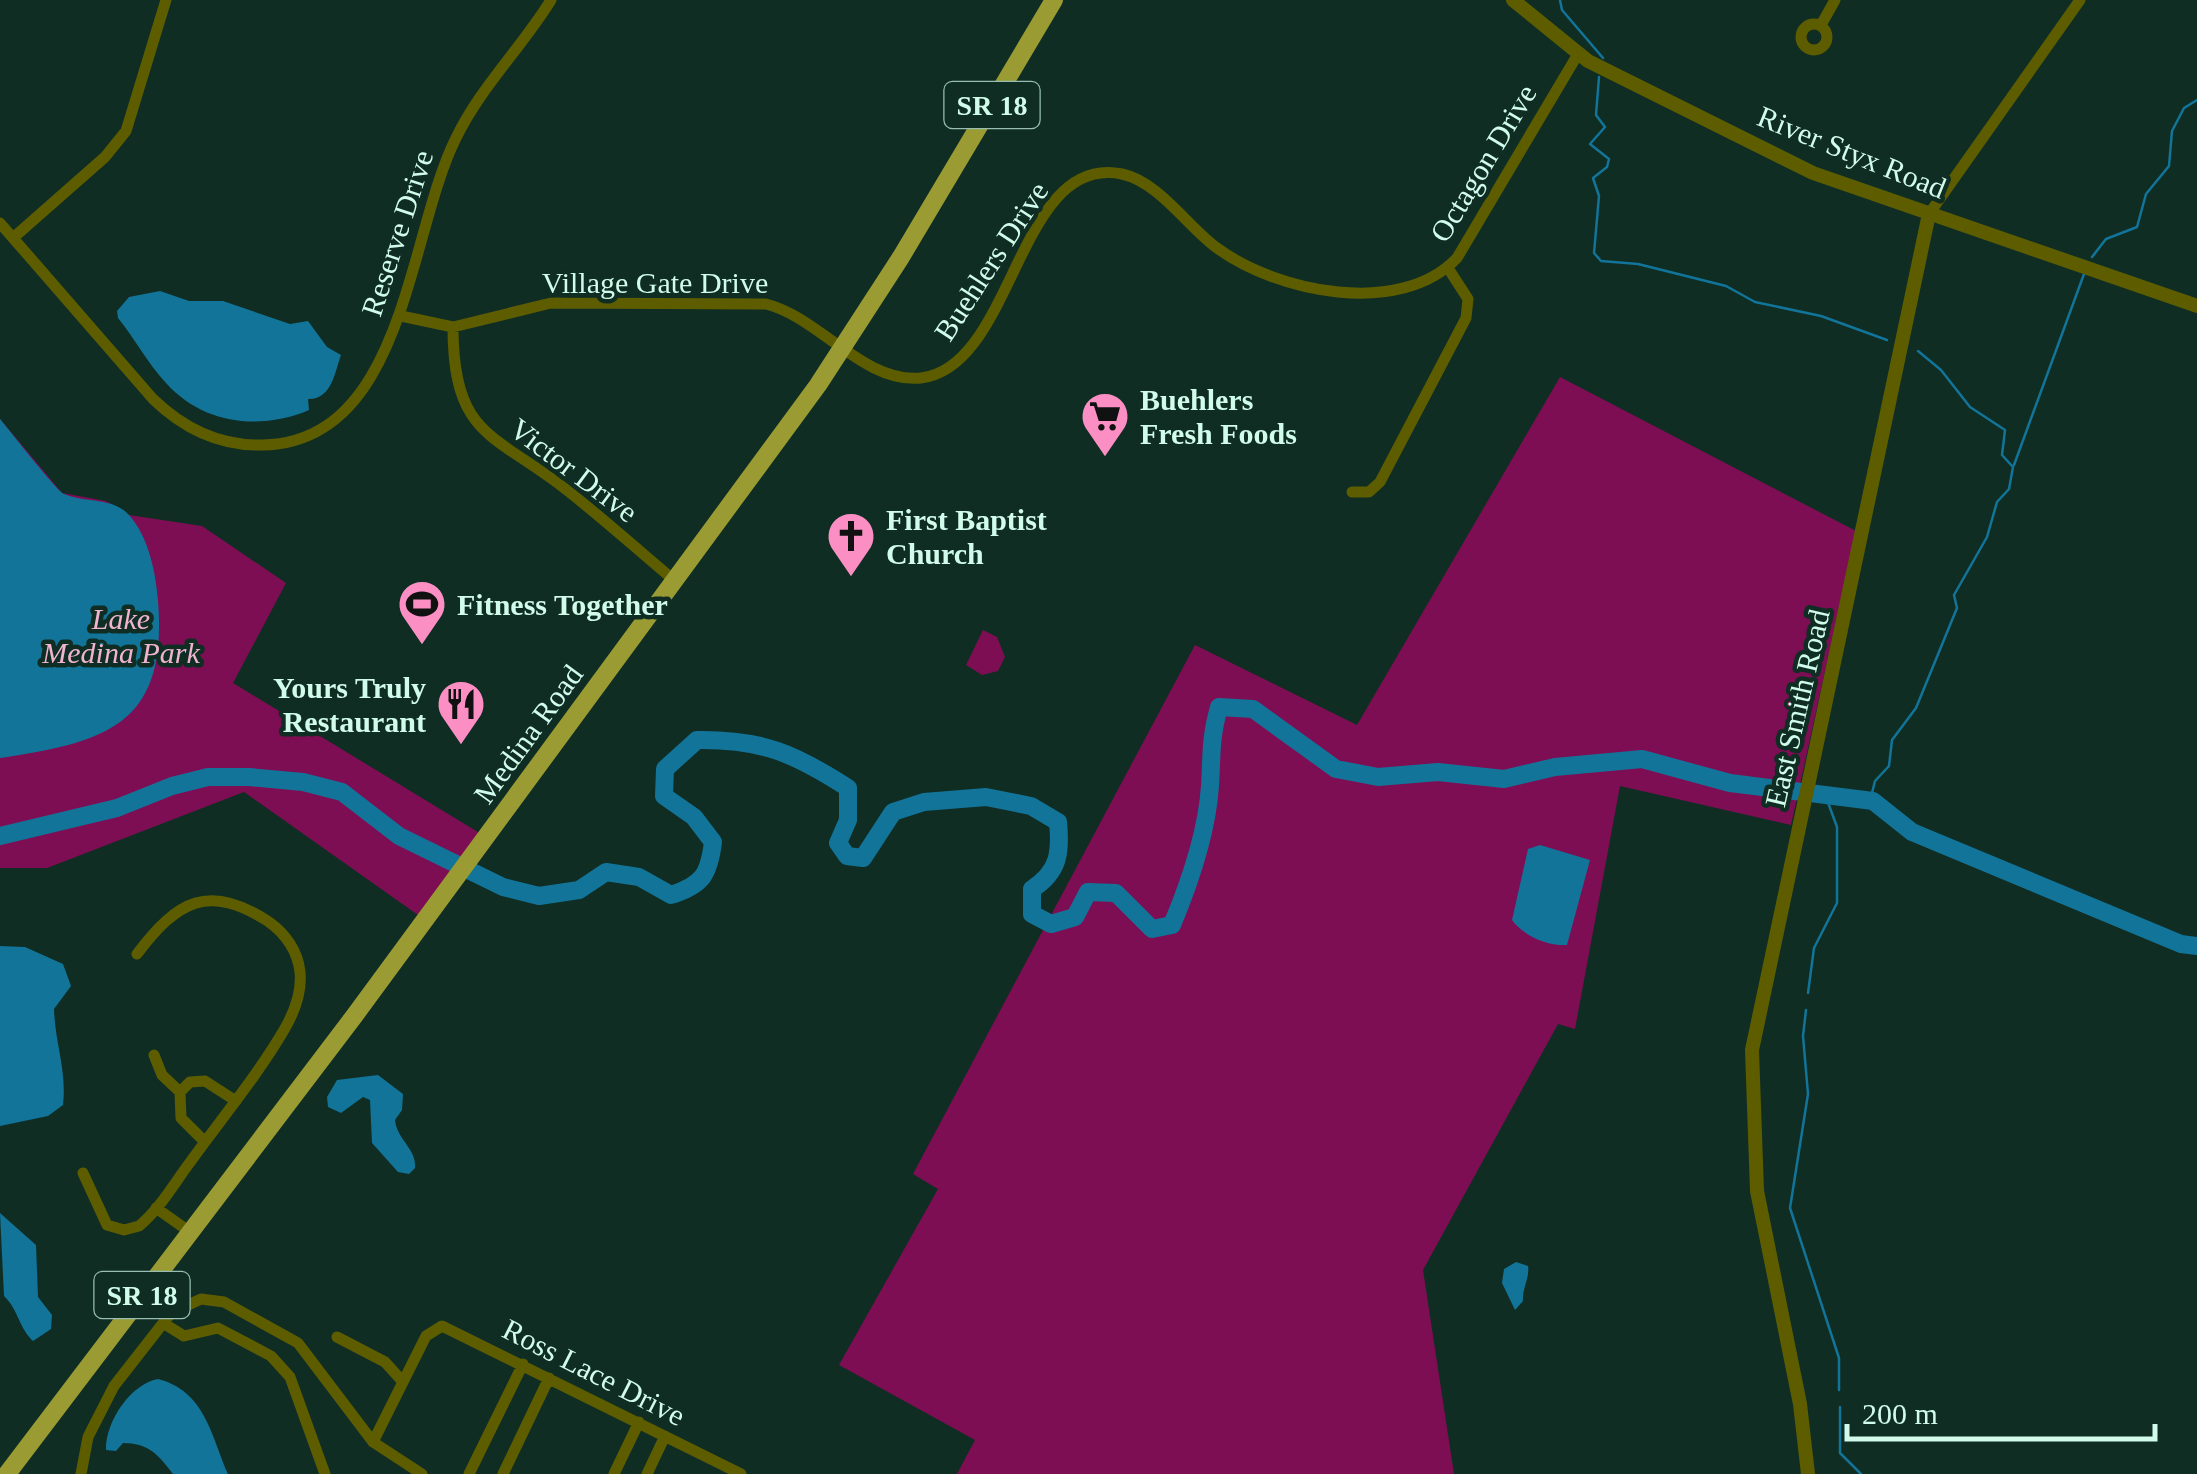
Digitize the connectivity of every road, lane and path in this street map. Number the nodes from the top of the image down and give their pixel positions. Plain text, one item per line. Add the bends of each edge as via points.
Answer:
1 (166, 0) edge
2 (551, 0) edge
3 (1054, 0) edge
4 (1513, 0) edge
5 (1834, 0) edge
6 (2080, 0) edge
7 (1821, 25) dead end
8 (1578, 54) junction
9 (1930, 214) junction
10 (0, 223) edge
11 (13, 238) junction
12 (1448, 268) junction
13 (2197, 306) edge
14 (400, 316) junction
15 (453, 327) junction
16 (843, 346) junction
17 (1352, 492) dead end
18 (675, 581) junction
19 (137, 954) dead end
20 (154, 1055) dead end
21 (180, 1092) junction
22 (236, 1100) junction
23 (205, 1142) junction
24 (82, 1173) dead end
25 (156, 1208) junction
26 (190, 1232) junction
27 (162, 1323) junction
28 (336, 1337) dead end
29 (523, 1364) junction
30 (550, 1378) junction
31 (403, 1382) junction
32 (639, 1422) junction
33 (665, 1436) junction
34 (373, 1442) junction
35 (399, 1469) edge
36 (7, 1474) edge
37 (80, 1474) edge
38 (324, 1474) edge
39 (422, 1474) edge
40 (470, 1474) edge
41 (503, 1474) edge
42 (614, 1474) edge
43 (647, 1474) edge
44 (741, 1474) edge
45 (1808, 1474) edge

1 - 11 street via 126,131 106,157
2 - 14 street, Reserve Drive via 456,137
3 - 16 highway, Medina Road / SR 18
4 - 8 street, River Styx Road
5 - 7 street
6 - 9 street, East Smith Road
8 - 9 street, River Styx Road via 1814,173
8 - 12 street, Octagon Drive
9 - 13 street, River Styx Road
9 - 45 street, East Smith Road via 1752,1050 1756,1190
10 - 11 street, Reserve Drive
11 - 14 street, Reserve Drive via 166,411 229,442 288,442 333,423 356,398
12 - 16 street, Buehlers Drive via 1384,291 1346,294 1284,283 1216,247 1147,186 1123,174 1095,174 1055,200 960,360 921,378 901,376
12 - 17 street, Octagon Drive via 1468,299 1466,318 1380,482 1369,492
14 - 15 street, Village Gate Drive
15 - 16 street, Village Gate Drive via 551,303 752,302 797,314
15 - 18 street, Victor Drive via 458,385 481,429
16 - 18 highway, Medina Road / SR 18
18 - 26 highway, Medina Road / SR 18
19 - 22 street via 158,925 198,901 224,899 278,929 292,945 300,972 298,1001
20 - 21 street
21 - 22 street via 205,1080
21 - 23 street via 181,1118
22 - 23 street
23 - 25 street
24 - 25 street via 101,1218 115,1229 139,1226
25 - 26 street
26 - 36 highway, Medina Road / SR 18
27 - 34 street via 180,1306 212,1299 286,1334
27 - 37 street via 105,1401
27 - 38 street via 184,1336 218,1328 281,1365
28 - 31 street via 385,1362
29 - 30 street, Ross Lace Drive
29 - 31 street, Ross Lace Drive via 436,1327
29 - 40 street
30 - 32 street, Ross Lace Drive
30 - 41 street
31 - 34 street
32 - 33 street, Ross Lace Drive
32 - 42 street
33 - 43 street
33 - 44 street, Ross Lace Drive
34 - 35 street
35 - 39 street

